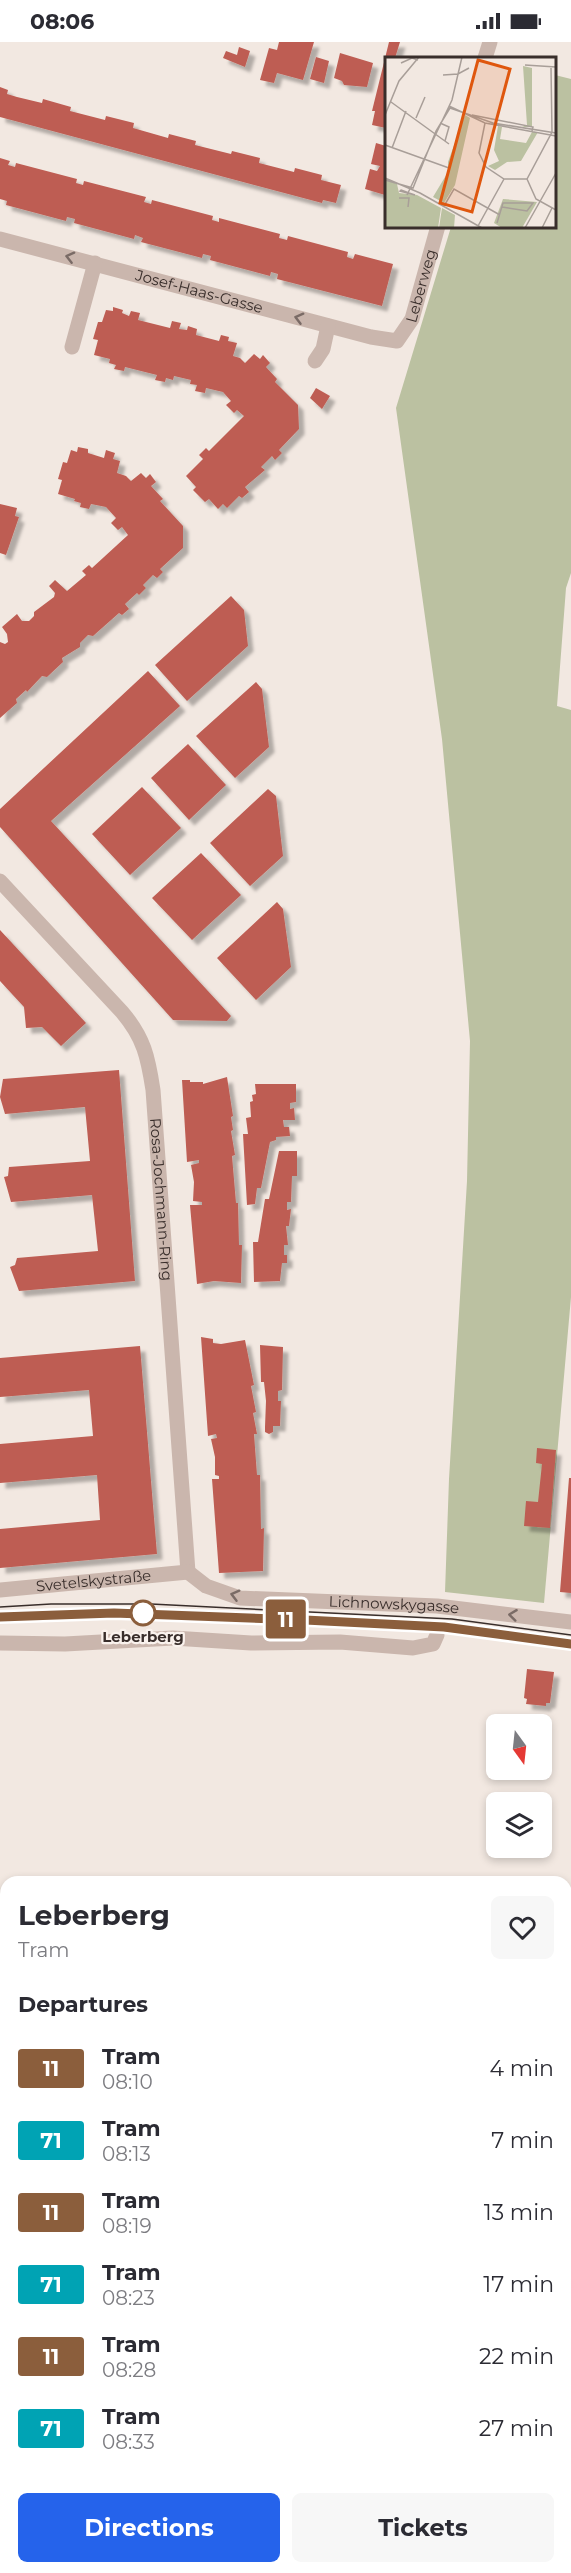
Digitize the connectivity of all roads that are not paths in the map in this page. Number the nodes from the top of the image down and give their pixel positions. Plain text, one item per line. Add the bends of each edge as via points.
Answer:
1 (490, 42) edge
2 (485, 57) edge
3 (437, 228) edge
4 (0, 239) edge
5 (95, 263) junction
6 (328, 326) junction
7 (397, 341) joint
8 (72, 347) dead end
9 (315, 361) dead end
10 (0, 881) edge
11 (188, 1572) junction
12 (0, 1590) edge
13 (571, 1622) edge
14 (437, 1635) dead end
15 (0, 1643) edge

1 - 2 street
3 - 7 street, Leberweg via 412,319
5 -> 4 street, Josef-Haas-Gasse
6 -> 5 street, Josef-Haas-Gasse
5 - 8 street
6 - 7 street, Josef-Haas-Gasse
6 - 9 street via 323,349
10 - 11 street, Rosa-Jochmann-Ring via 137,1029 147,1053 154,1099
11 - 12 street, Svetelskystraße
13 -> 11 street, Lichnowskygasse via 437,1606 240,1598 206,1586
14 - 15 street via 433,1644 413,1648 173,1638

